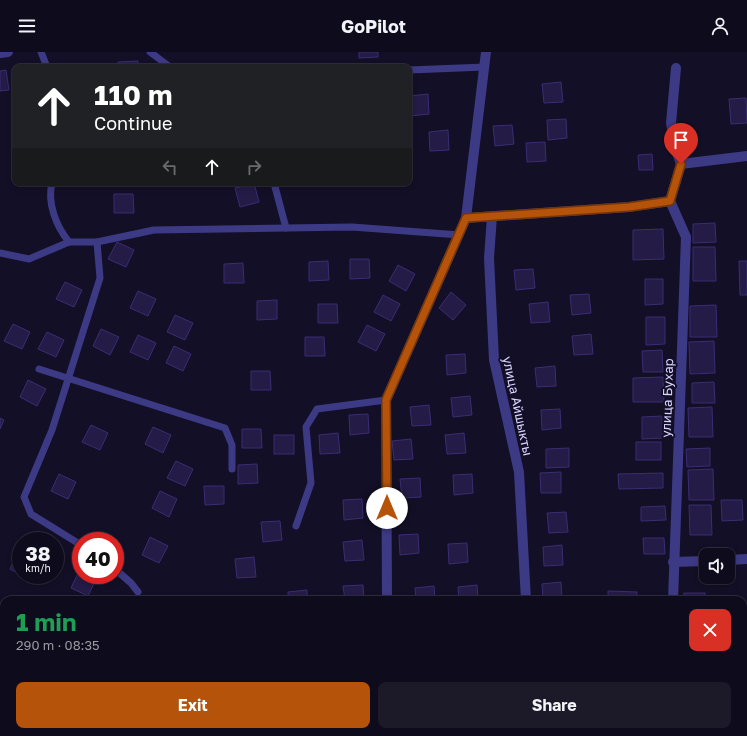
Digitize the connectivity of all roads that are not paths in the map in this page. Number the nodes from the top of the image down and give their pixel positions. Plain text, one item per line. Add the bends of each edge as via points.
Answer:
1 (8, 52) edge
2 (41, 52) edge
3 (150, 52) edge
4 (486, 52) edge
5 (0, 53) edge
6 (46, 64) edge
7 (166, 64) edge
8 (486, 67) junction
9 (676, 68) dead end
10 (412, 70) edge
11 (747, 156) edge
12 (681, 164) junction
13 (51, 186) edge
14 (275, 186) edge
15 (670, 201) junction
16 (492, 216) junction
17 (466, 218) junction
18 (286, 228) junction
19 (460, 235) junction
20 (69, 242) junction
21 (97, 242) junction
22 (0, 253) edge
23 (39, 368) dead end
24 (68, 378) junction
25 (386, 400) junction
26 (232, 469) dead end
27 (296, 526) dead end
28 (72, 539) edge
29 (747, 559) edge
30 (735, 560) edge
31 (699, 561) edge
32 (673, 562) junction
33 (124, 577) edge
34 (138, 592) dead end
35 (387, 596) edge
36 (526, 596) edge
37 (673, 596) edge

1 - 5 street
2 - 6 lane
3 - 7 lane
4 - 8 street
8 - 10 lane
8 - 17 street
9 - 12 street via 670,123
11 - 12 street
12 - 15 street
13 - 20 lane via 49,194 58,229
14 - 18 lane
15 - 16 street via 629,207
15 - 32 street, улица Бухар via 686,237
16 - 17 street
16 - 36 street, улица Айшыкты via 489,258 494,360 519,472
17 - 19 street
18 - 19 lane via 352,227
18 - 21 lane via 154,230
19 - 25 street
20 - 21 lane
20 - 22 lane via 29,259
21 - 24 lane via 100,278
23 - 24 lane
24 - 26 lane via 225,428 232,445
24 - 28 lane via 52,430 24,497 31,514
25 - 27 lane via 317,409 306,427 311,483
25 - 35 street
29 - 30 street
31 - 32 street
32 - 37 street, улица Бухар
33 - 34 lane

